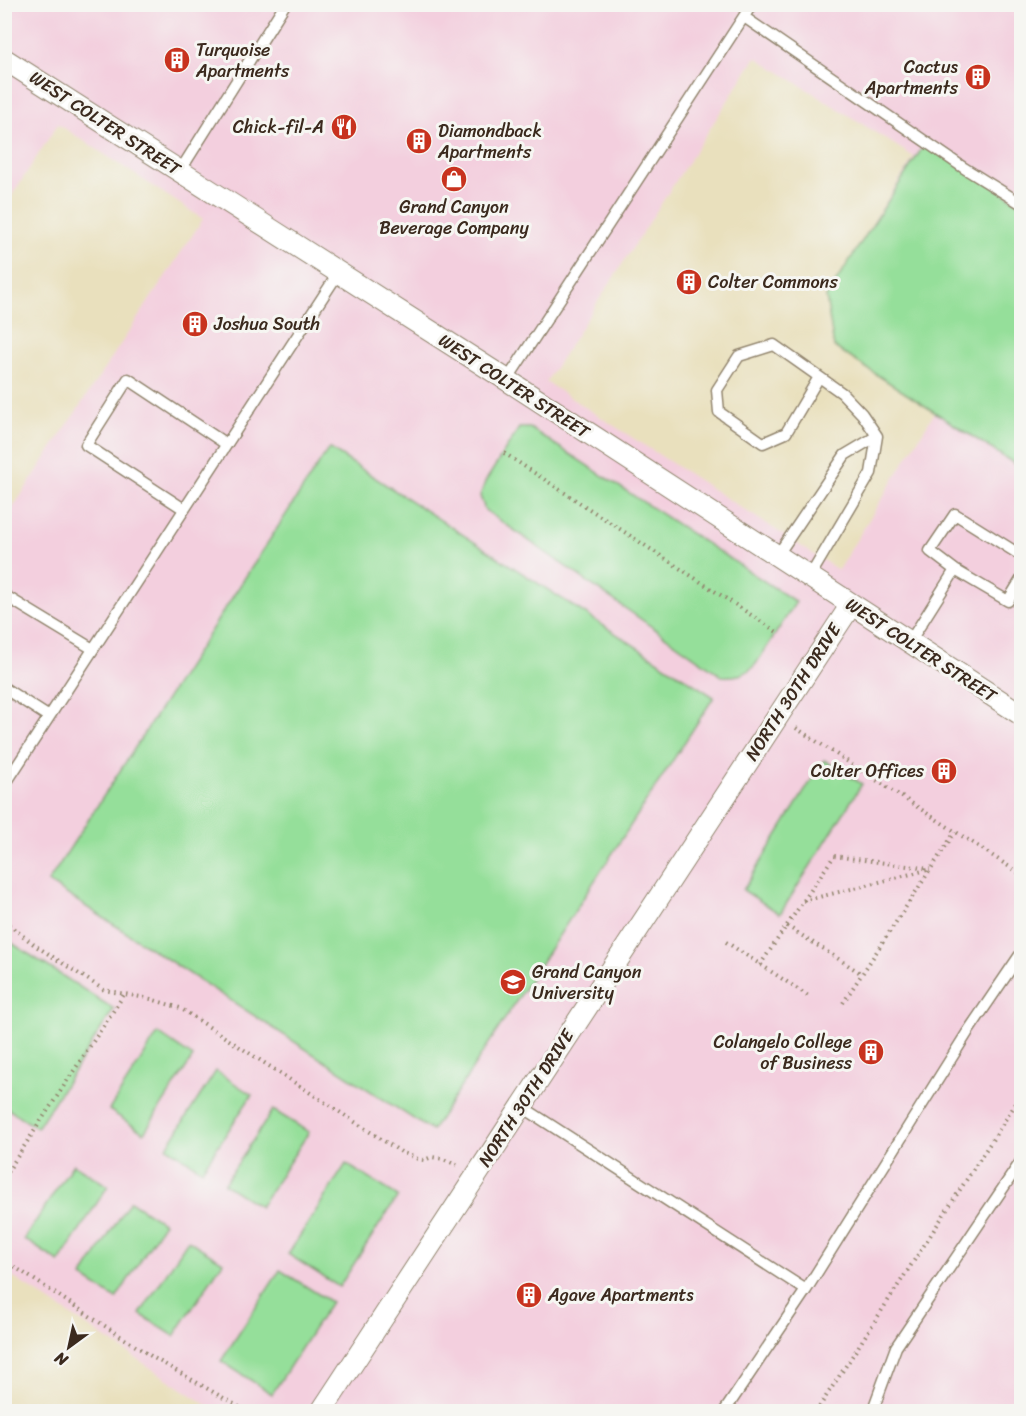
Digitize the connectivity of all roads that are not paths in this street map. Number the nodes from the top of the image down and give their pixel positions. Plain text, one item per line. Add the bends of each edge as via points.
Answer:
1 (285, 4) edge
2 (752, 4) edge
3 (744, 17) junction
4 (4, 59) edge
5 (180, 171) junction
6 (1022, 204) edge
7 (339, 272) junction
8 (819, 377) junction
9 (507, 380) junction
10 (877, 436) junction
11 (226, 444) junction
12 (184, 509) junction
13 (777, 556) junction
14 (1022, 556) edge
15 (956, 570) junction
16 (809, 578) junction
17 (1022, 578) edge
18 (4, 595) edge
19 (851, 604) junction
20 (909, 643) junction
21 (93, 650) junction
22 (4, 688) edge
23 (1022, 715) edge
24 (49, 717) junction
25 (4, 786) edge
26 (1022, 952) edge
27 (521, 1106) junction
28 (1022, 1160) edge
29 (806, 1290) junction
30 (324, 1410) edge
31 (724, 1412) edge
32 (874, 1412) edge

1 - 5 lane
2 - 3 lane
3 - 6 lane
3 - 9 lane
4 - 5 street, WEST COLTER STREET
5 - 7 street, WEST COLTER STREET
7 - 9 street, WEST COLTER STREET
7 - 11 lane
8 - 8 lane via 774,345 739,356 717,390 719,412 763,443 786,433
8 - 10 lane via 842,393
9 - 13 street, WEST COLTER STREET
10 - 13 lane via 845,455
10 - 16 lane via 871,473
11 - 12 lane
11 - 12 lane via 128,379 86,445
12 - 21 lane
13 - 16 street, WEST COLTER STREET
14 - 15 lane via 955,514 930,551
15 - 17 lane via 1008,601
15 - 20 lane
16 - 19 street, WEST COLTER STREET
18 - 21 lane
19 - 20 street, WEST COLTER STREET
19 - 27 street, NORTH 30TH DRIVE
20 - 23 street, WEST COLTER STREET
21 - 24 lane
22 - 24 lane
24 - 25 lane
26 - 29 lane
27 - 29 lane
27 - 30 street, NORTH 30TH DRIVE
28 - 32 lane via 896,1347
29 - 31 lane

